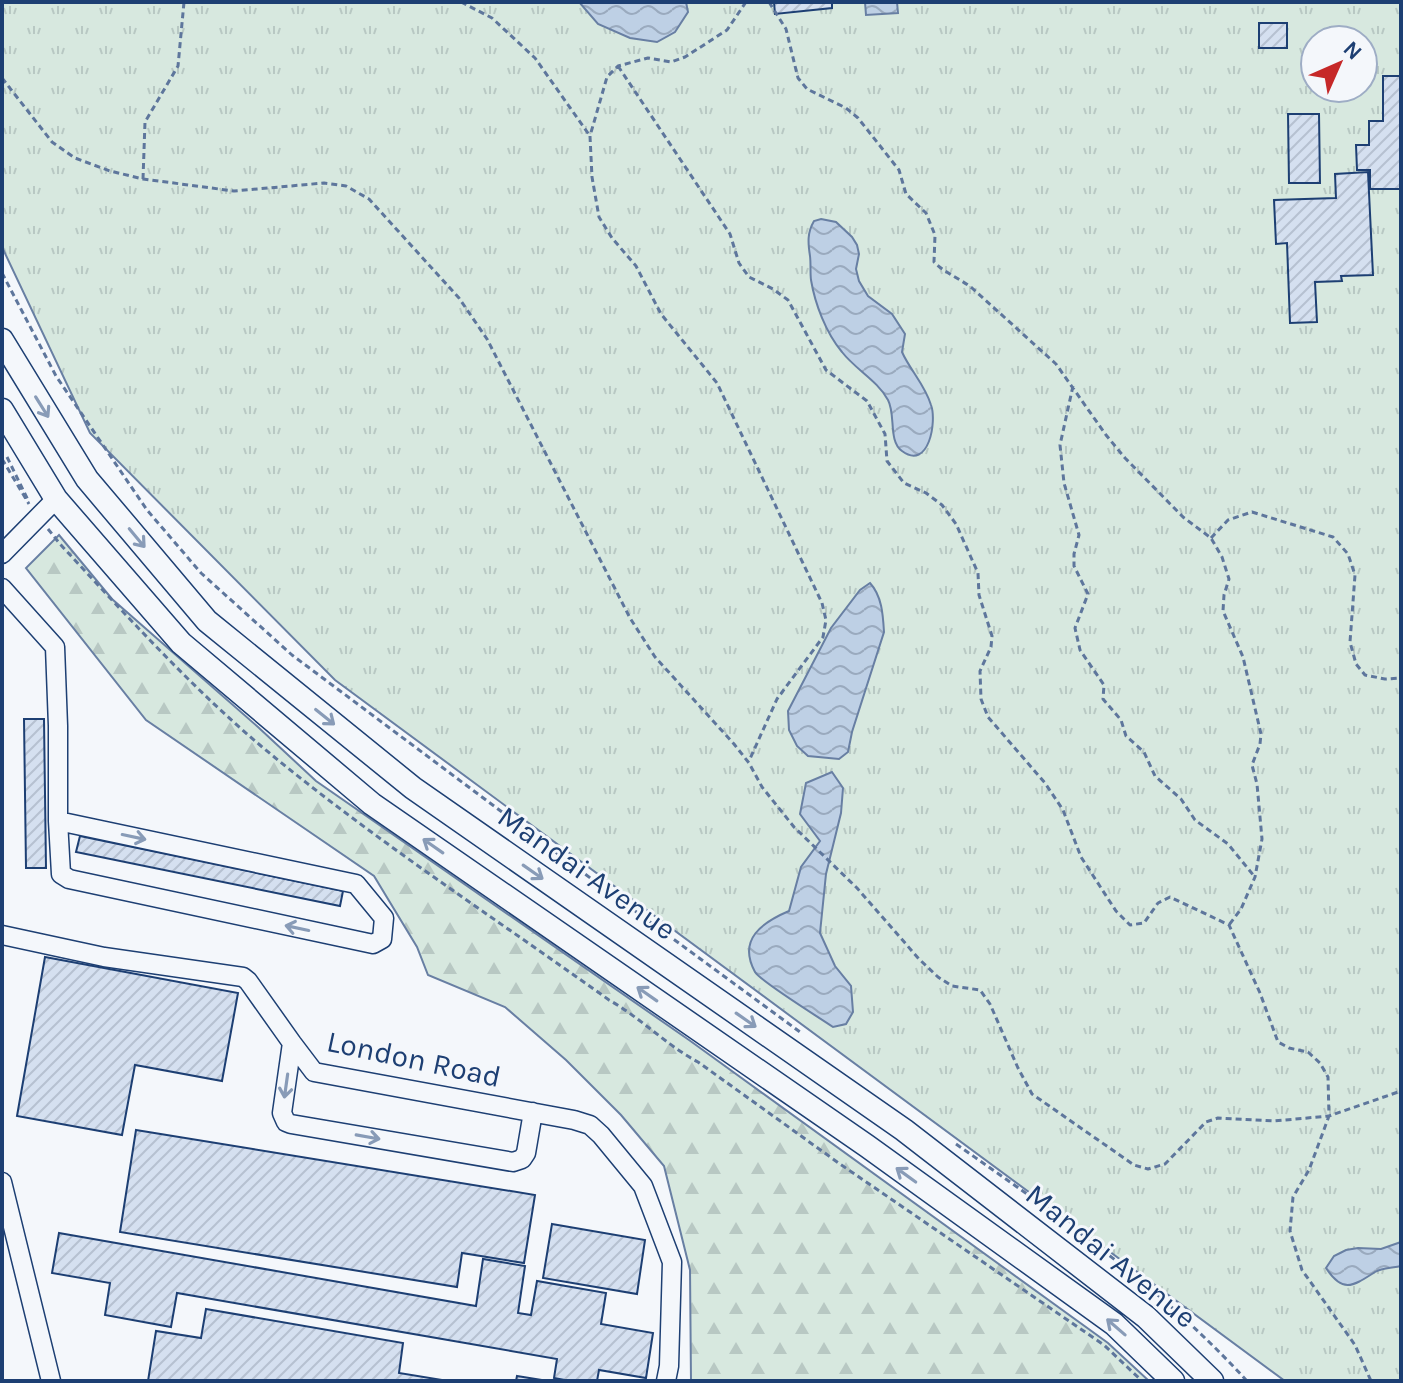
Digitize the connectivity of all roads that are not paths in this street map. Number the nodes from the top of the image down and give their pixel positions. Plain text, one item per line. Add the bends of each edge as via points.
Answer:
1 (2, 340) edge
2 (2, 410) edge
3 (56, 499) junction
4 (2, 554) edge
5 (2, 588) edge
6 (58, 821) junction
7 (2, 935) edge
8 (292, 1043) junction
9 (533, 1112) junction
10 (2, 1182) edge
11 (51, 1381) edge
12 (666, 1381) edge
13 (1173, 1381) edge
14 (1212, 1381) edge

1 -> 14 main road, Mandai Avenue via 87,479 207,621 413,788 904,1130 1146,1317
2 - 3 main road, Mandai Avenue
3 - 4 lane
13 -> 3 main road, Mandai Avenue via 1101,1314 372,804 181,643
5 - 6 lane via 55,647
6 -> 6 lane via 356,884 384,918 382,939 373,944 69,879 61,874
7 - 8 lane, London Road via 104,957 243,977
8 - 9 lane, London Road via 314,1072
8 -> 9 lane via 282,1113 291,1124 513,1162 525,1156
9 - 12 lane, London Road via 590,1125 643,1186 672,1262
10 - 11 lane

